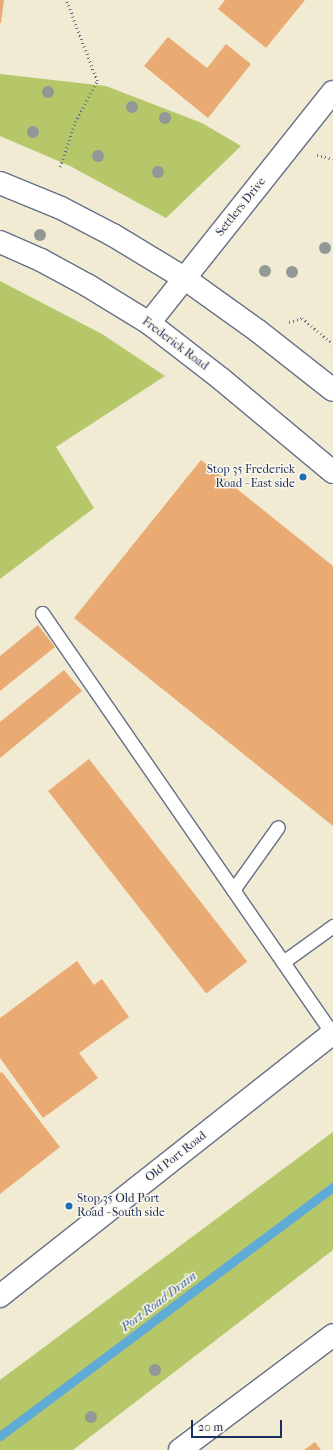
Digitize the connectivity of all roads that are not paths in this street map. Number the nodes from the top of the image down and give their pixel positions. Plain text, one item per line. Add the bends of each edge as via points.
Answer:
1 (333, 92) edge
2 (0, 183) edge
3 (0, 242) edge
4 (184, 278) junction
5 (149, 323) junction
6 (333, 390) edge
7 (333, 472) edge
8 (42, 613) dead end
9 (278, 827) dead end
10 (233, 890) junction
11 (333, 926) edge
12 (283, 962) junction
13 (332, 1033) edge
14 (0, 1296) edge
15 (333, 1335) edge
16 (180, 1450) edge

1 - 4 main road, Settlers Drive
2 - 4 main road via 61,208
3 - 5 main road, Frederick Road via 88,285
4 - 5 main road, Settlers Drive
4 - 6 main road via 258,331
5 - 7 main road, Frederick Road
8 - 10 lane
9 - 10 lane
10 - 12 lane
11 - 12 lane
12 - 13 lane
13 - 14 main road, Old Port Road
15 - 16 main road

